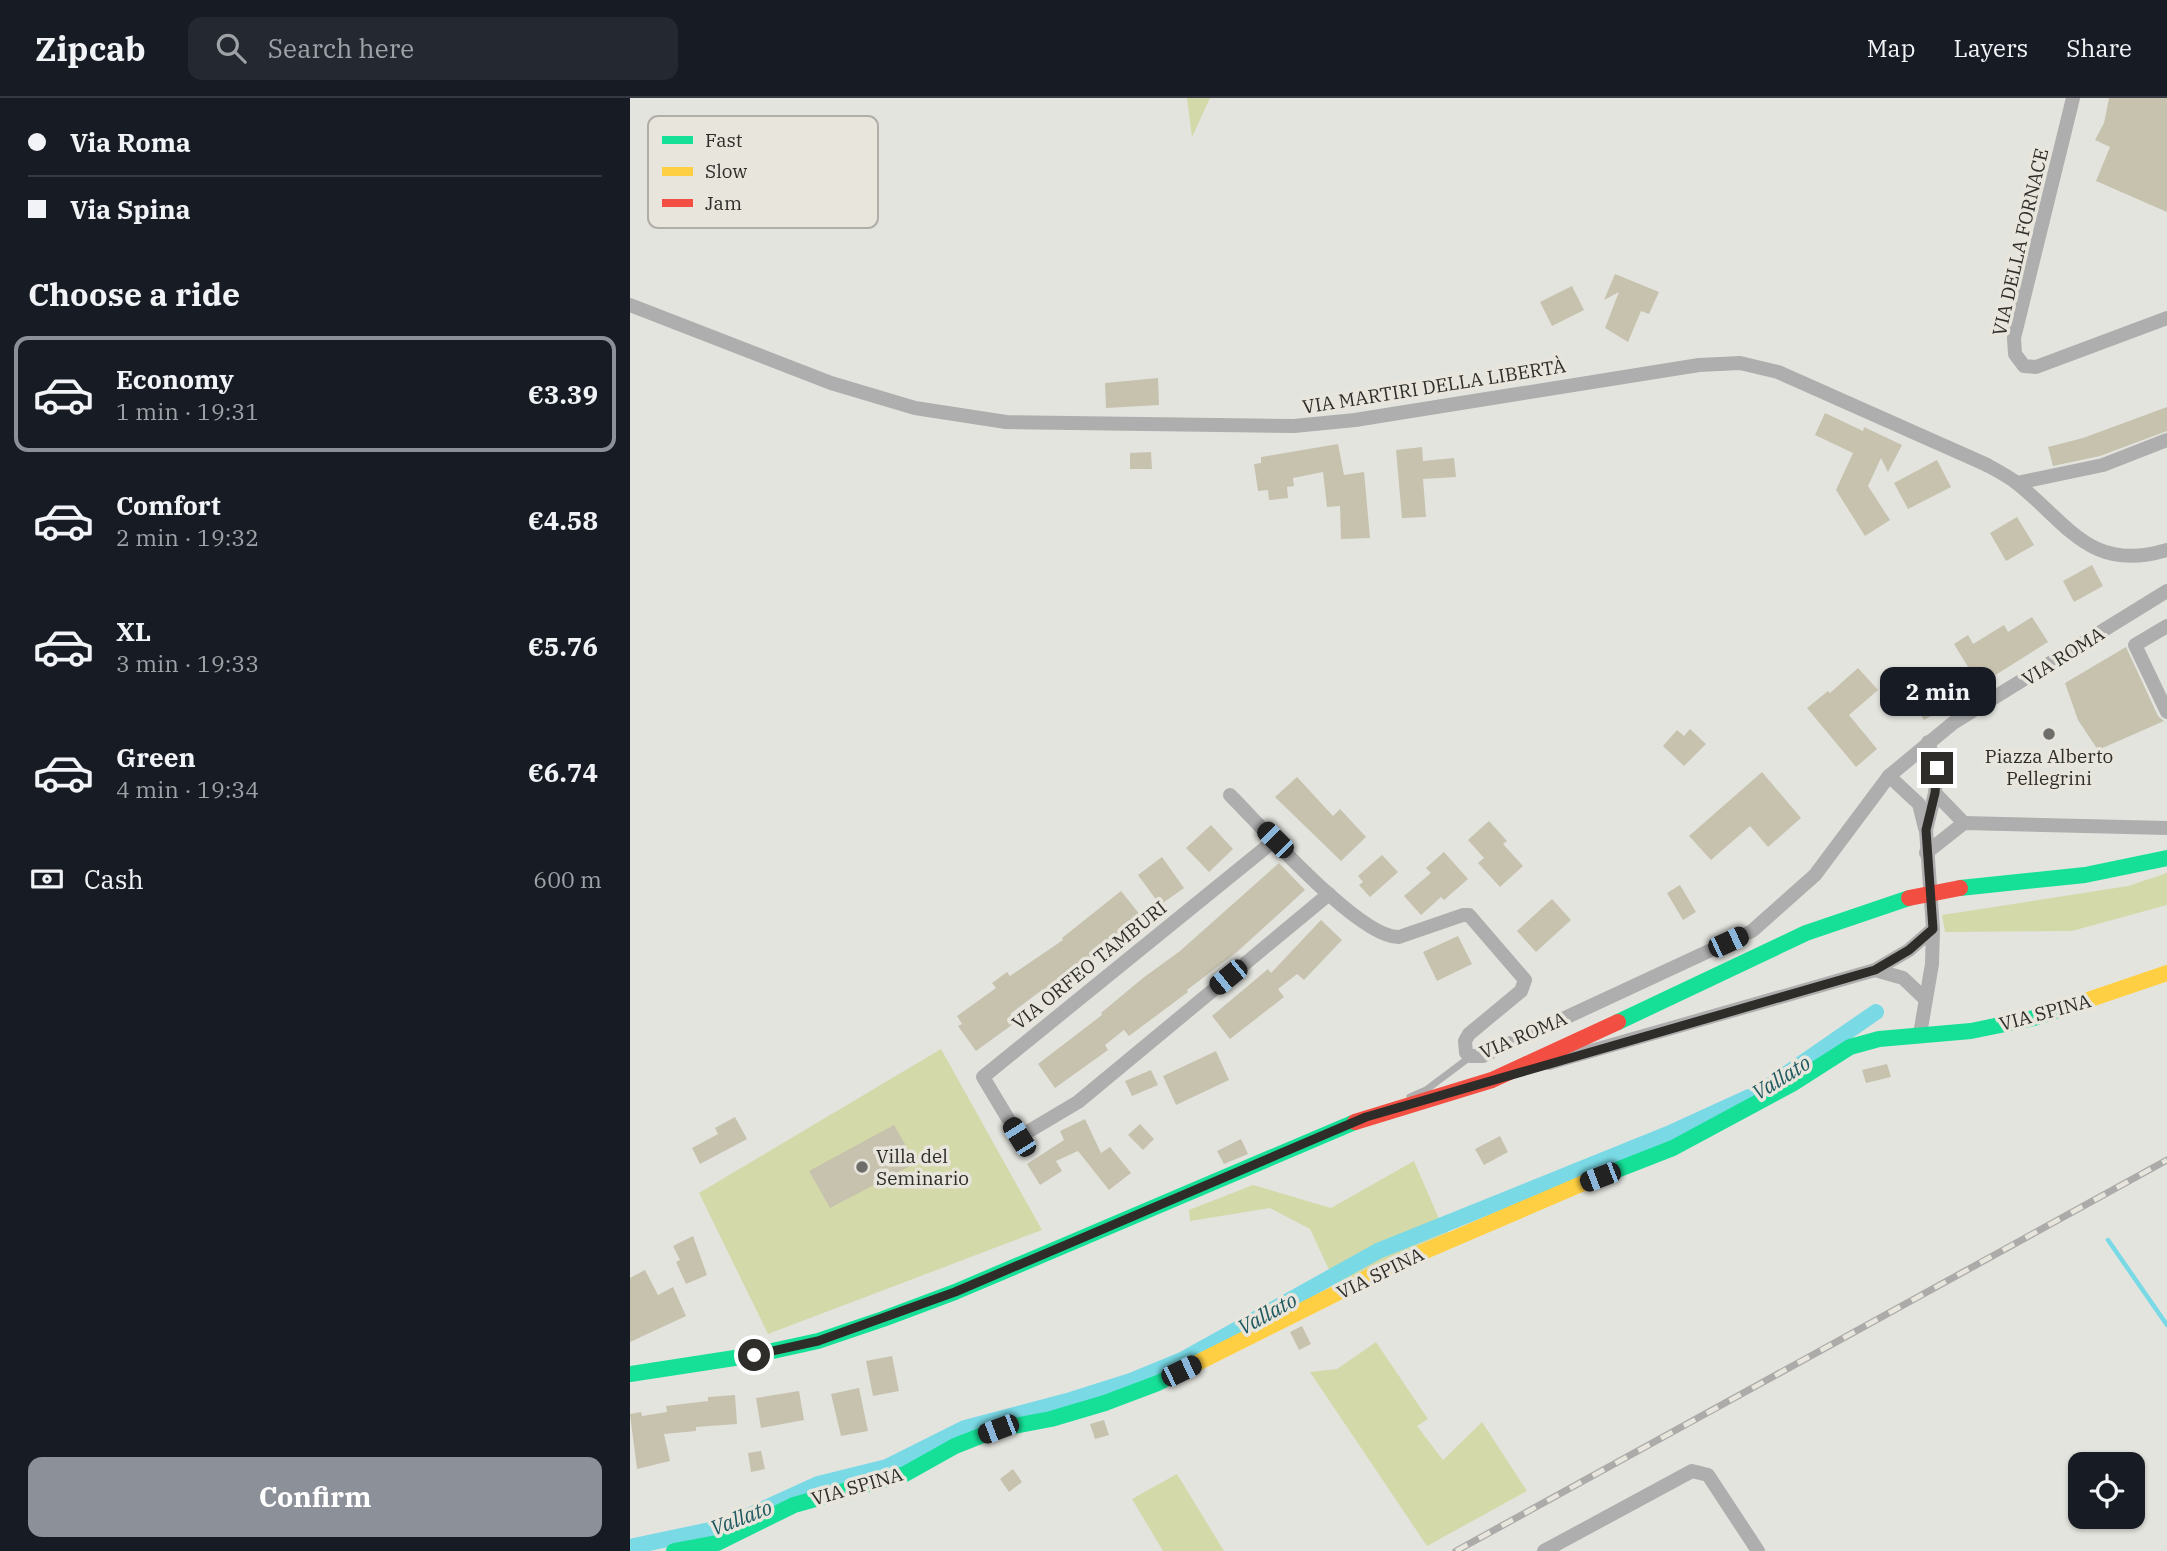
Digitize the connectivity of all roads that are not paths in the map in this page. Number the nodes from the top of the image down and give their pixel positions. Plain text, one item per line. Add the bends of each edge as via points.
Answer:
1 (2073, 98) edge
2 (630, 305) edge
3 (2167, 318) edge
4 (2167, 440) edge
5 (2017, 483) junction
6 (2167, 550) edge
7 (2167, 591) edge
8 (2167, 626) edge
9 (2167, 712) edge
10 (1928, 742) junction
11 (1889, 776) junction
12 (1935, 793) junction
13 (1230, 795) dead end
14 (1964, 823) junction
15 (2167, 828) edge
16 (1926, 830) junction
17 (1275, 840) junction
18 (1926, 853) junction
19 (2167, 858) edge
20 (1329, 894) junction
21 (1933, 929) junction
22 (1875, 970) junction
23 (2167, 973) edge
24 (1925, 999) junction
25 (1920, 1034) junction
26 (1470, 1056) junction
27 (1507, 1074) junction
28 (1366, 1117) junction
29 (630, 1374) edge
30 (674, 1551) edge
31 (1544, 1551) edge
32 (1758, 1551) edge

1 - 3 street, VIA DELLA FORNACE via 2014,338 2015,354 2024,366 2036,367
2 - 5 street, VIA MARTIRI DELLA LIBERTÀ via 831,383 915,408 1006,422 1294,426 1699,365 1740,363 1778,372 1985,464
4 - 5 street via 2103,465
5 - 6 street, VIA MARTIRI DELLA LIBERTÀ via 2088,546 2118,555
7 - 10 street, VIA ROMA
8 - 9 street via 2135,645
10 - 11 street, VIA ROMA
10 - 12 street via 1937,768
11 - 16 street via 1919,804
11 - 26 street, VIA ROMA via 1815,875 1752,930 1483,1056
12 - 14 street
12 - 16 street
13 - 17 street
14 - 15 street
14 - 18 street
16 - 18 street
17 - 20 street
17 - 20 street, VIA ORFEO TAMBURI via 983,1077 1019,1137 1078,1102
18 - 21 street
19 - 27 main road, bridge via 2085,875 1960,888 1880,905 1809,932
20 - 26 street via 1390,938 1469,915 1523,975 1521,991 1469,1034 1464,1048
21 - 22 street
21 - 24 street
22 - 24 street via 1903,978
22 - 27 street
23 - 25 main road, VIA SPINA via 2034,1017 1971,1031
24 - 25 street
25 - 30 main road, VIA SPINA via 1850,1047 1673,1148 1556,1193 1395,1264 1158,1382 1104,1404 998,1429 905,1474 794,1505 716,1543
26 - 28 lane, VIA ROMA via 1426,1090
27 - 28 main road
28 - 29 main road, VIA ROMA via 981,1282 883,1319 818,1341 754,1355
31 - 32 street via 1692,1471 1708,1475

